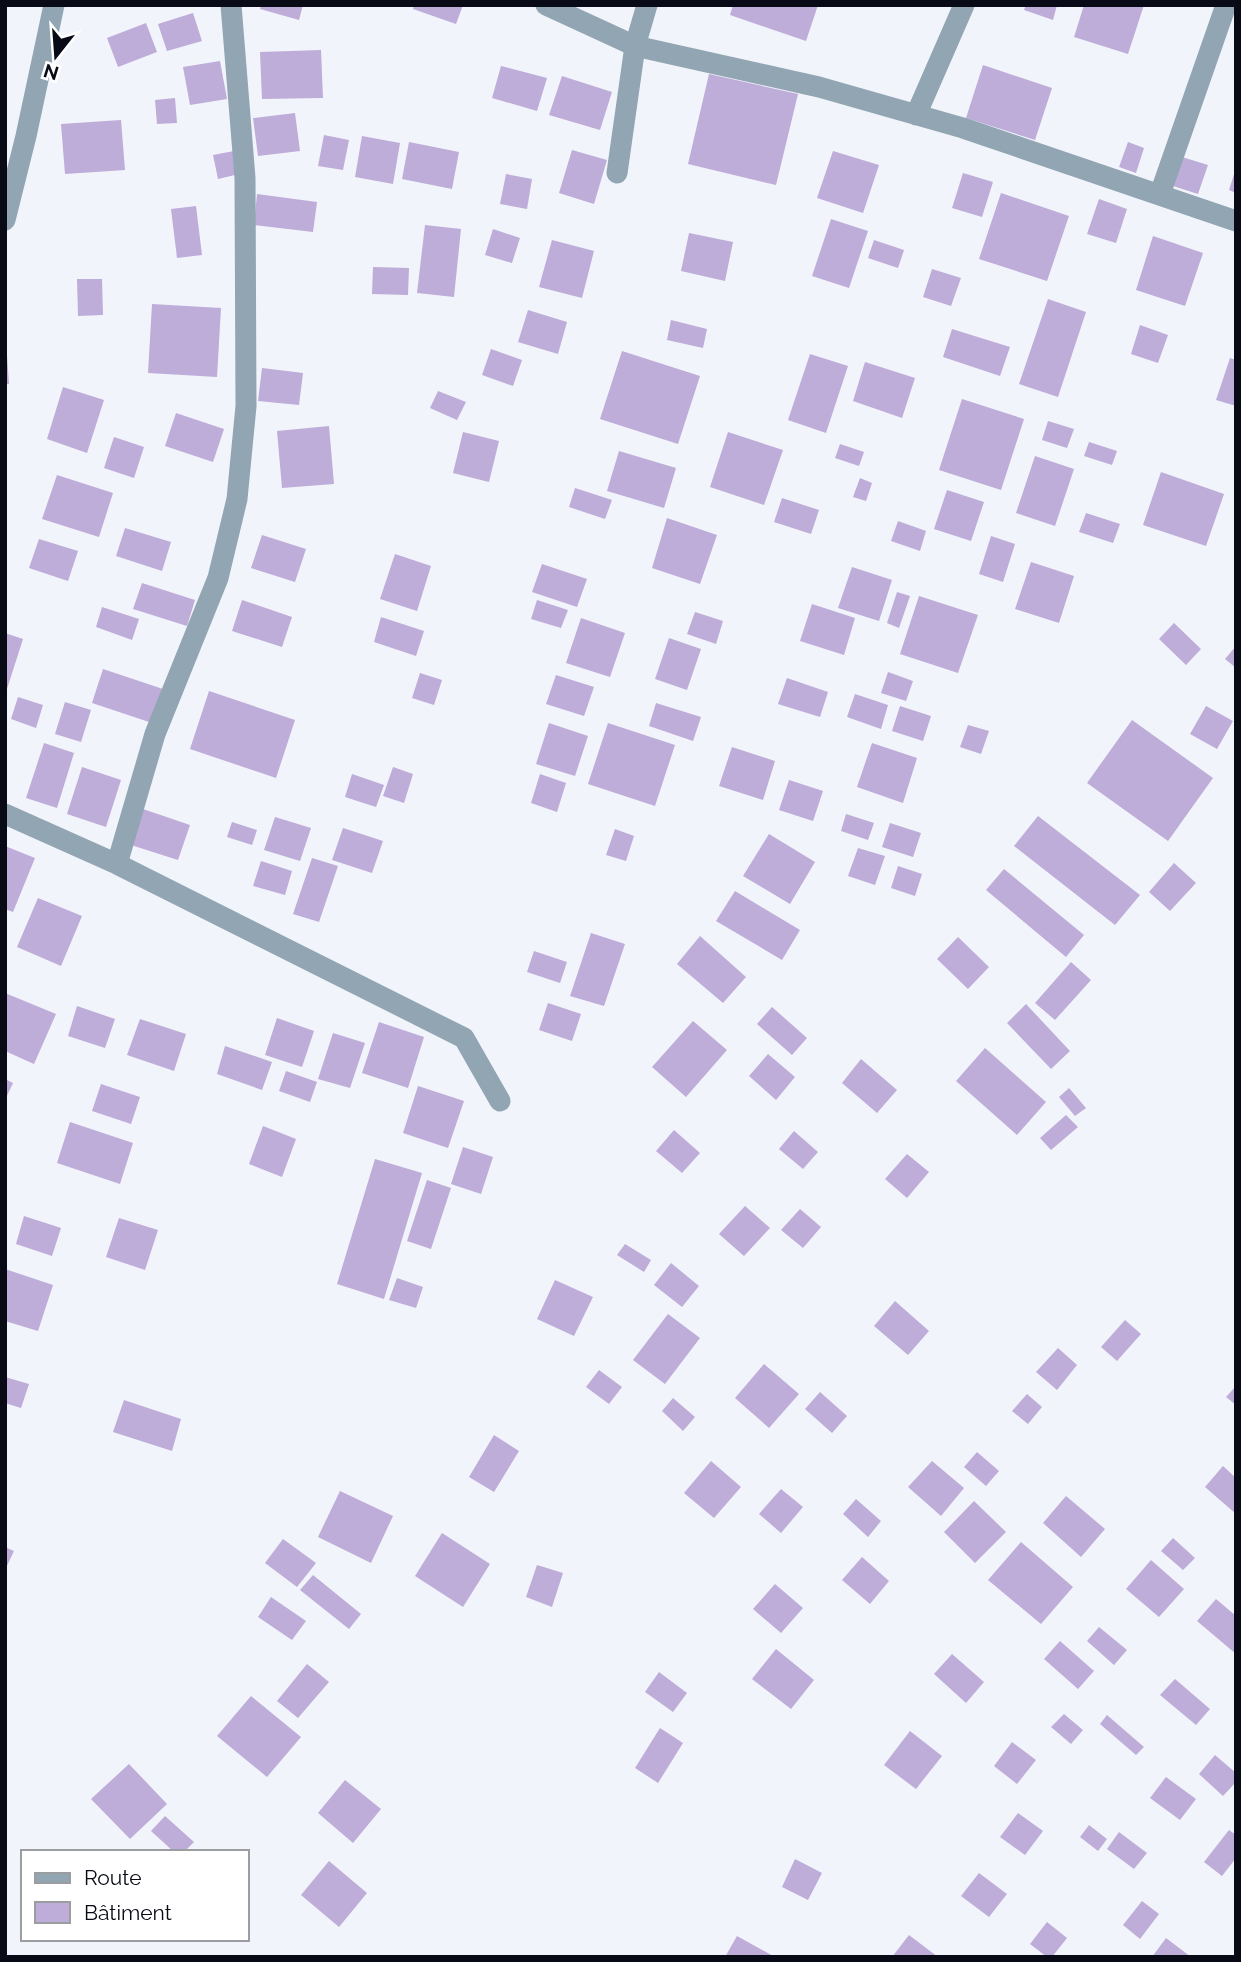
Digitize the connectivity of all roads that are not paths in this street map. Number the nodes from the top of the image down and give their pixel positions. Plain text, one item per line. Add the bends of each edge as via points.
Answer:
1 (54, 5) edge
2 (231, 5) edge
3 (546, 5) edge
4 (647, 5) edge
5 (964, 5) edge
6 (1226, 5) edge
7 (635, 46) junction
8 (916, 115) junction
9 (617, 173) dead end
10 (1160, 194) junction
11 (5, 220) edge
12 (1236, 221) edge
13 (5, 814) edge
14 (117, 864) junction
15 (500, 1101) dead end

1 - 11 street
2 - 14 street via 245,178 246,406 237,499 218,578 155,734
3 - 7 street
4 - 7 street
5 - 8 street
6 - 10 street
7 - 8 street via 819,87
7 - 9 street
8 - 10 street
10 - 12 street
13 - 14 street
14 - 15 street via 464,1038

